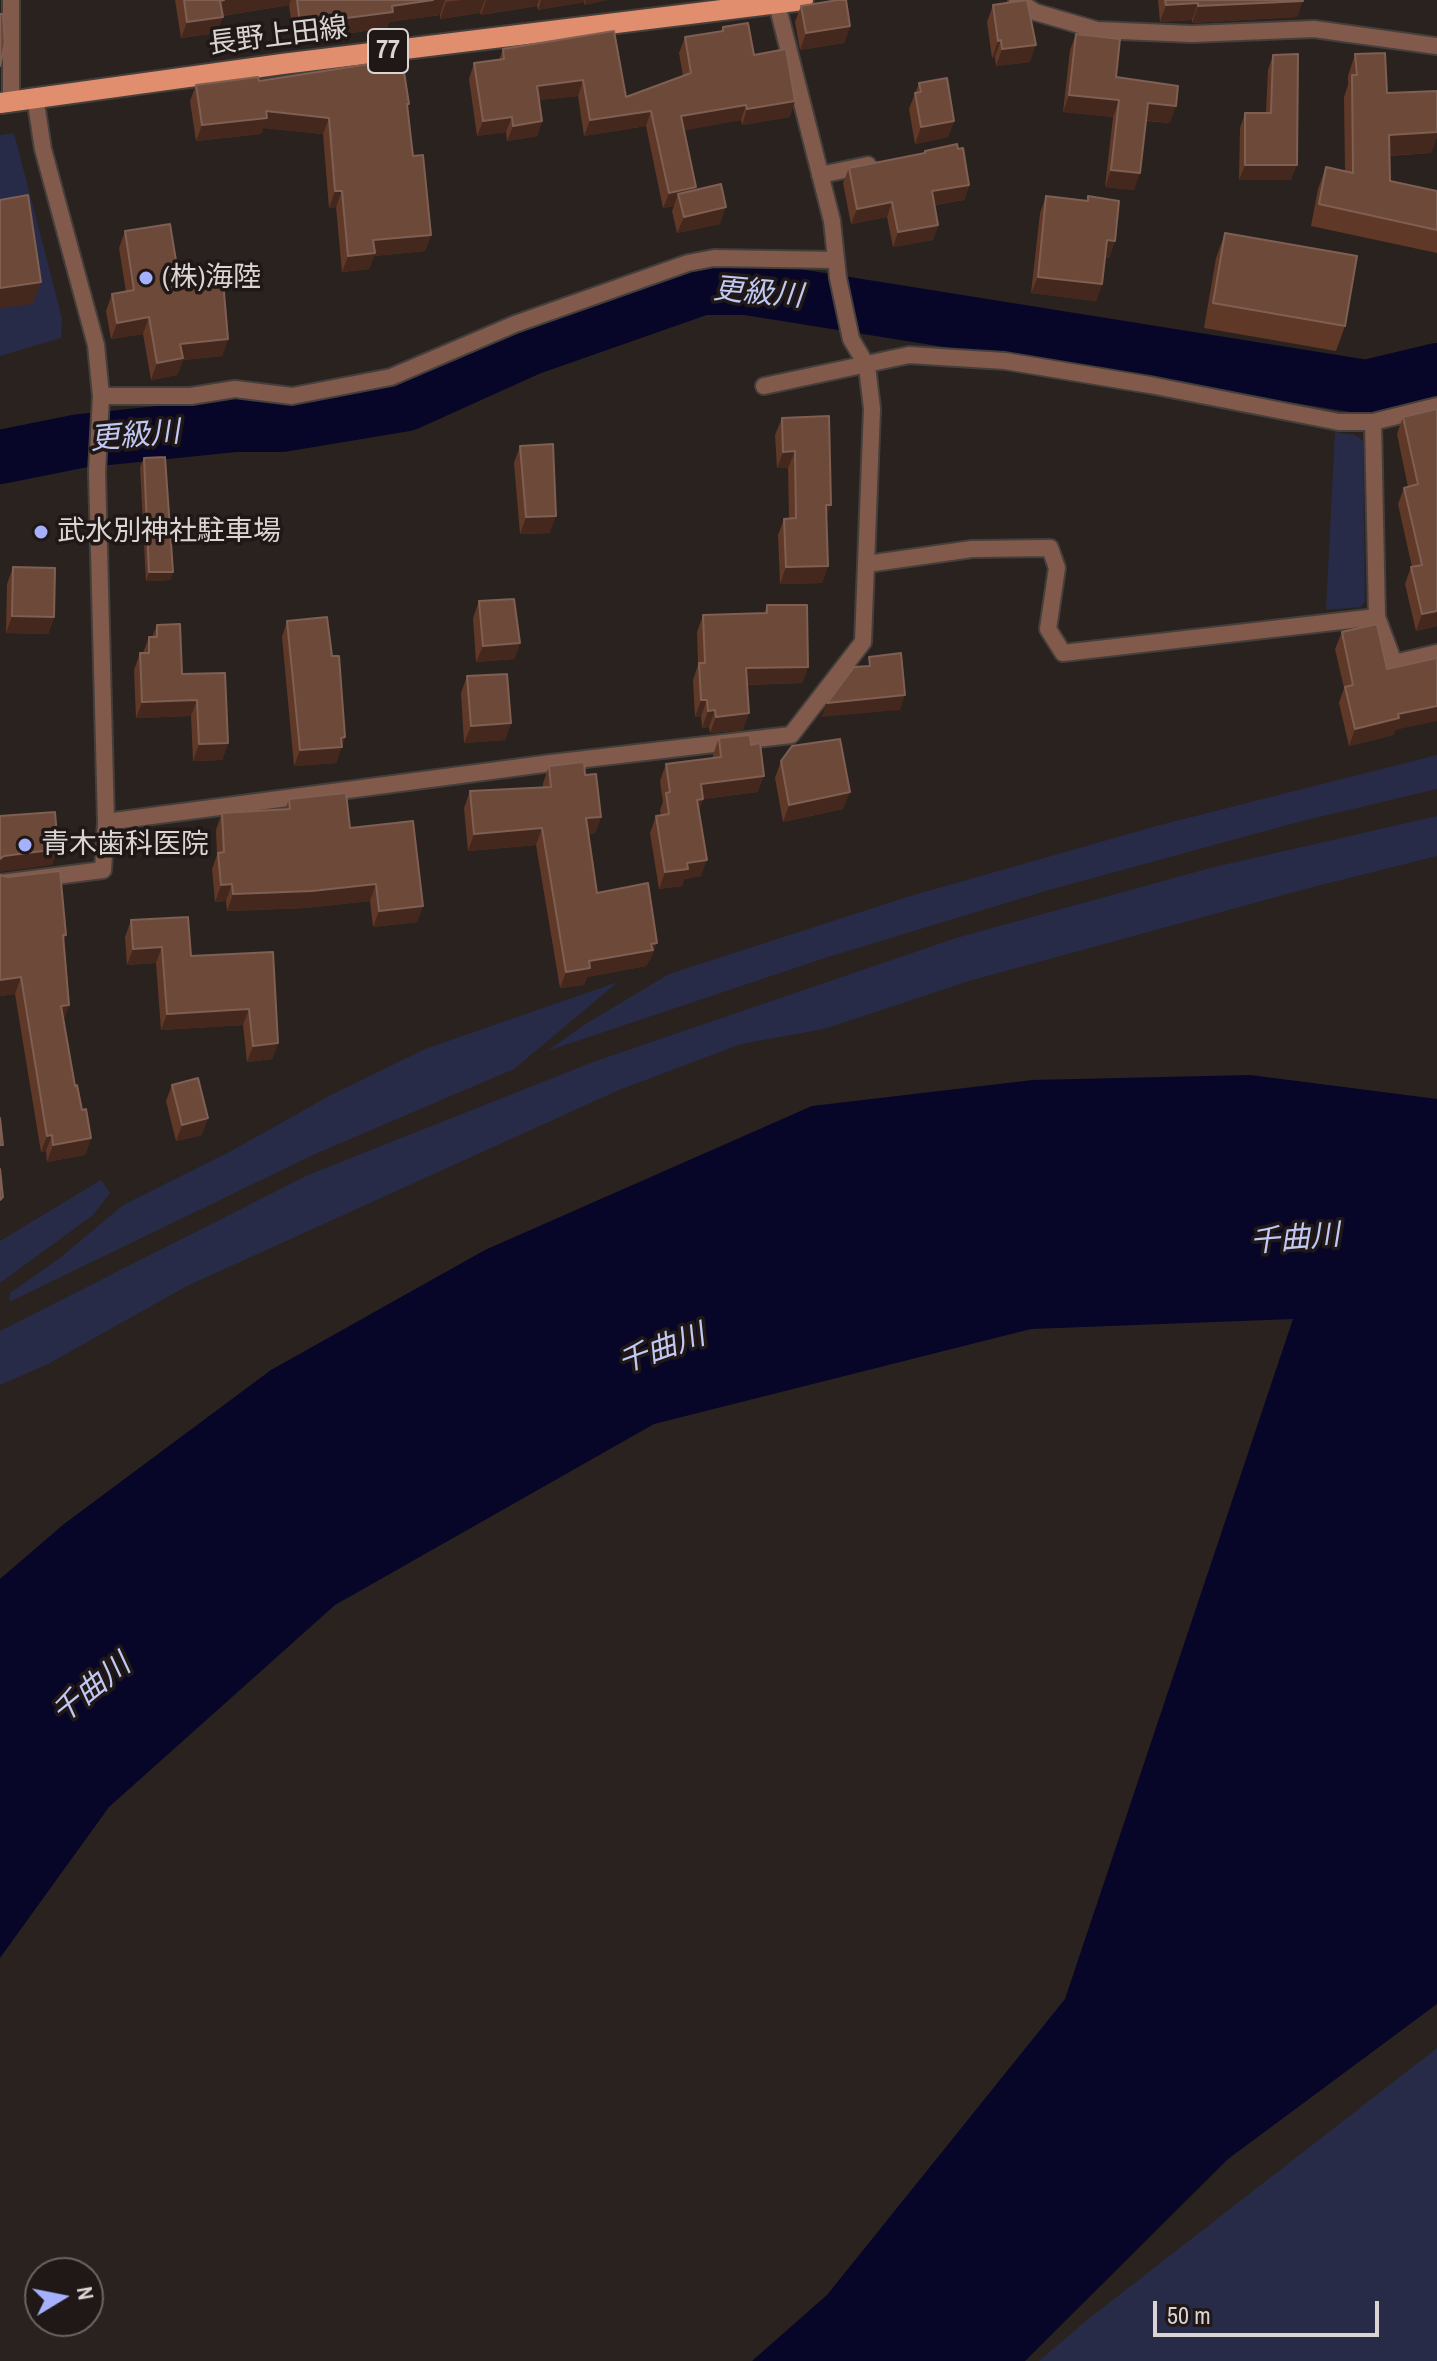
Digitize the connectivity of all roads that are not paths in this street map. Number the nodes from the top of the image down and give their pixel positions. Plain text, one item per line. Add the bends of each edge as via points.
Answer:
1 (11, 0) edge
2 (803, 0) edge
3 (1017, 0) edge
4 (777, 4) junction
5 (1437, 46) edge
6 (35, 97) junction
7 (5, 102) edge
8 (879, 163) edge
9 (820, 175) junction
10 (835, 260) junction
11 (867, 366) junction
12 (764, 386) dead end
13 (101, 401) junction
14 (1437, 406) edge
15 (1373, 422) junction
16 (867, 564) junction
17 (1377, 617) junction
18 (1437, 653) edge
19 (106, 822) junction
20 (0, 883) edge

1 - 7 street
2 - 4 main road, 長野上田線 / 77
3 - 5 street via 1035,12 1097,30 1192,34 1314,29
4 - 6 main road, 長野上田線 / 77
4 - 9 street
6 - 7 main road, 長野上田線 / 77
6 - 13 street via 43,149 96,345
8 - 9 street
9 - 10 street
10 - 11 street via 851,335
10 - 13 street via 714,258 688,263 515,324 391,377 292,396 235,389
11 - 12 street
11 - 15 street via 909,355 1005,361 1339,422
11 - 16 street via 872,409
13 - 19 street
14 - 15 street
15 - 17 street
16 - 17 street via 972,549 1050,548 1057,568 1048,629 1063,653
16 - 19 street via 863,642 791,735
17 - 18 street via 1394,663
19 - 20 street via 103,870

